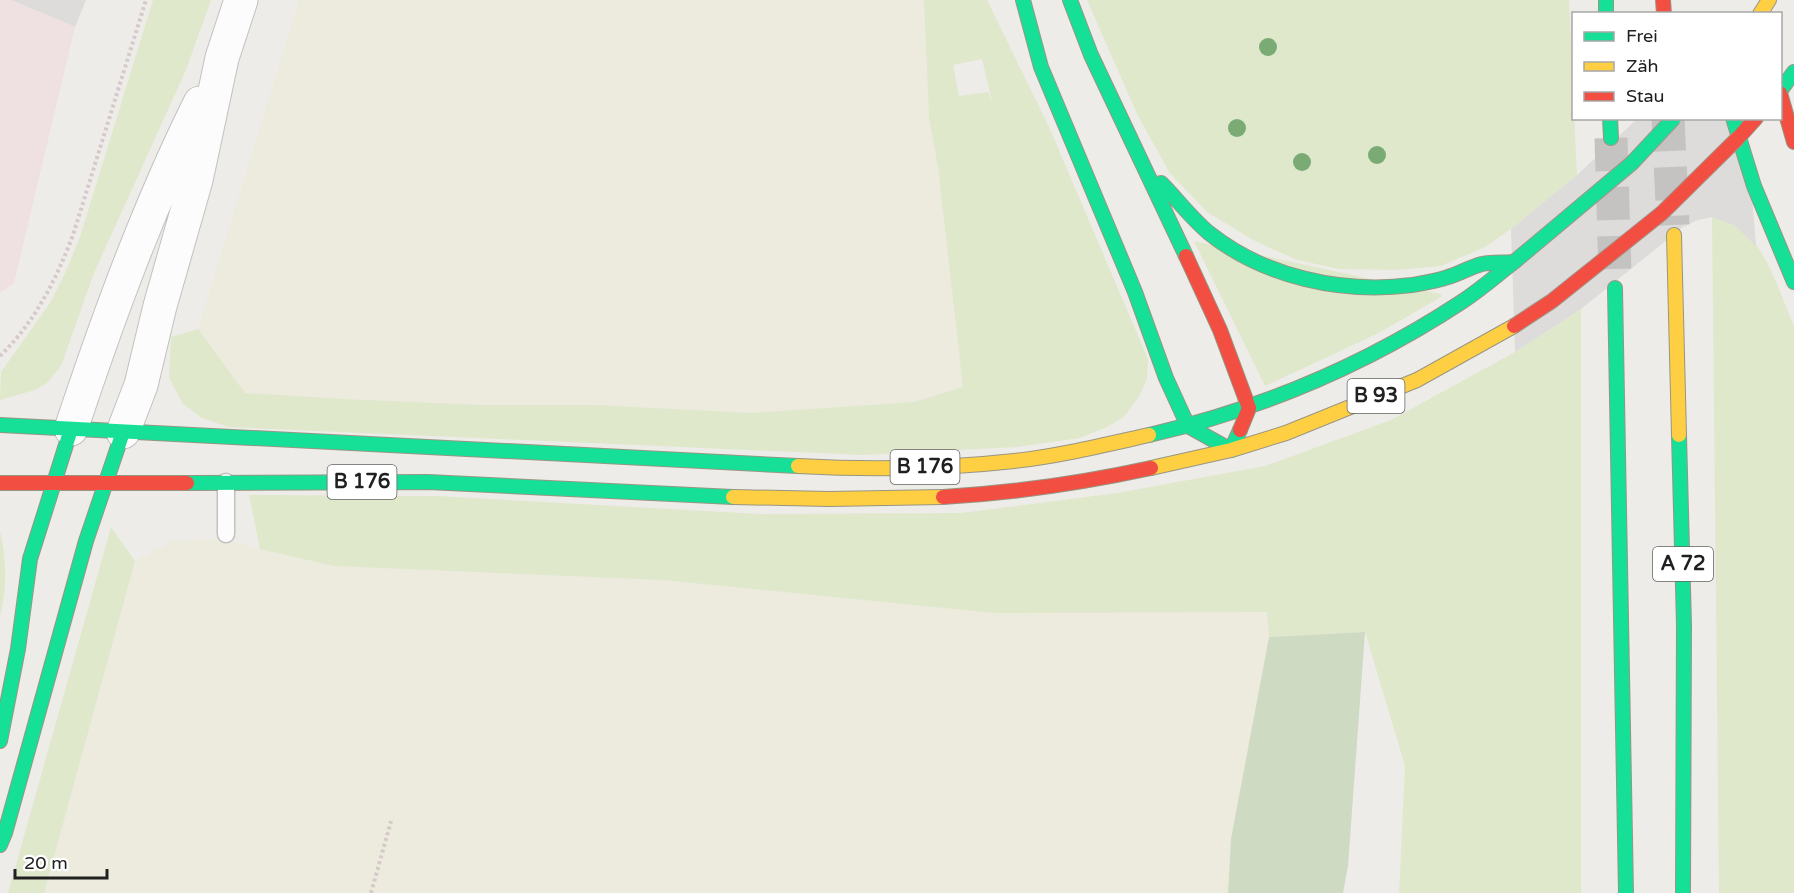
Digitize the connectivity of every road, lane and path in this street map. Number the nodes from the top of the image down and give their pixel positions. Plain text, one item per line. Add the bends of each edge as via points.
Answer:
1 (146, 0) edge
2 (240, 0) edge
3 (1023, 0) edge
4 (1070, 0) edge
5 (222, 58) junction
6 (1794, 72) edge
7 (1782, 89) edge
8 (1782, 99) edge
9 (1610, 120) edge
10 (1672, 120) edge
11 (1734, 120) edge
12 (1755, 120) edge
13 (1611, 138) tunnel mouth
14 (1738, 138) junction
15 (1794, 142) edge
16 (1145, 167) junction
17 (1674, 236) tunnel mouth
18 (1514, 262) junction
19 (1794, 282) edge
20 (1615, 288) tunnel mouth
21 (0, 356) edge
22 (1249, 408) junction
23 (0, 425) edge
24 (1188, 426) junction
25 (71, 429) junction
26 (123, 432) junction
27 (1232, 450) junction
28 (105, 482) junction
29 (226, 482) junction
30 (0, 483) edge
31 (54, 483) junction
32 (226, 534) dead end
33 (0, 741) edge
34 (391, 821) dead end
35 (0, 846) edge
36 (371, 893) edge
37 (1626, 893) edge
38 (1683, 893) edge

1 - 21 path via 74,235 41,304
2 - 5 street
3 - 24 main road via 1041,67
4 - 16 main road via 1091,55
5 - 25 street via 130,259
5 - 26 street via 196,180 141,385
6 - 7 main road
8 - 15 main road
9 - 13 main road
10 - 18 main road, B 93, bridge via 1632,163
11 - 14 main road
12 - 14 main road, B 93
14 - 19 main road
14 - 27 main road, B 93, bridge via 1662,213 1552,301 1514,326 1417,380 1286,433
16 - 18 main road via 1209,232 1252,260 1301,278 1342,286 1383,287 1440,280 1483,264
16 - 22 main road via 1220,330
17 - 38 main road, A 72 via 1684,625
18 - 22 main road, B 93 via 1464,300 1400,339 1327,377
20 - 37 main road
22 - 24 main road, B 176
22 - 27 main road
23 - 25 main road, B 176
24 - 26 main road, B 176 via 1087,449 1014,460 923,467 828,468
24 - 27 main road
25 - 26 main road, B 176
25 - 31 main road
26 - 28 main road
27 - 29 main road, B 176 via 1089,481 920,499 725,497 429,482
28 - 29 main road, B 176
28 - 31 main road, B 176
28 - 35 main road
29 - 32 lane
30 - 31 main road, B 176
31 - 33 main road via 30,559
34 - 36 path

